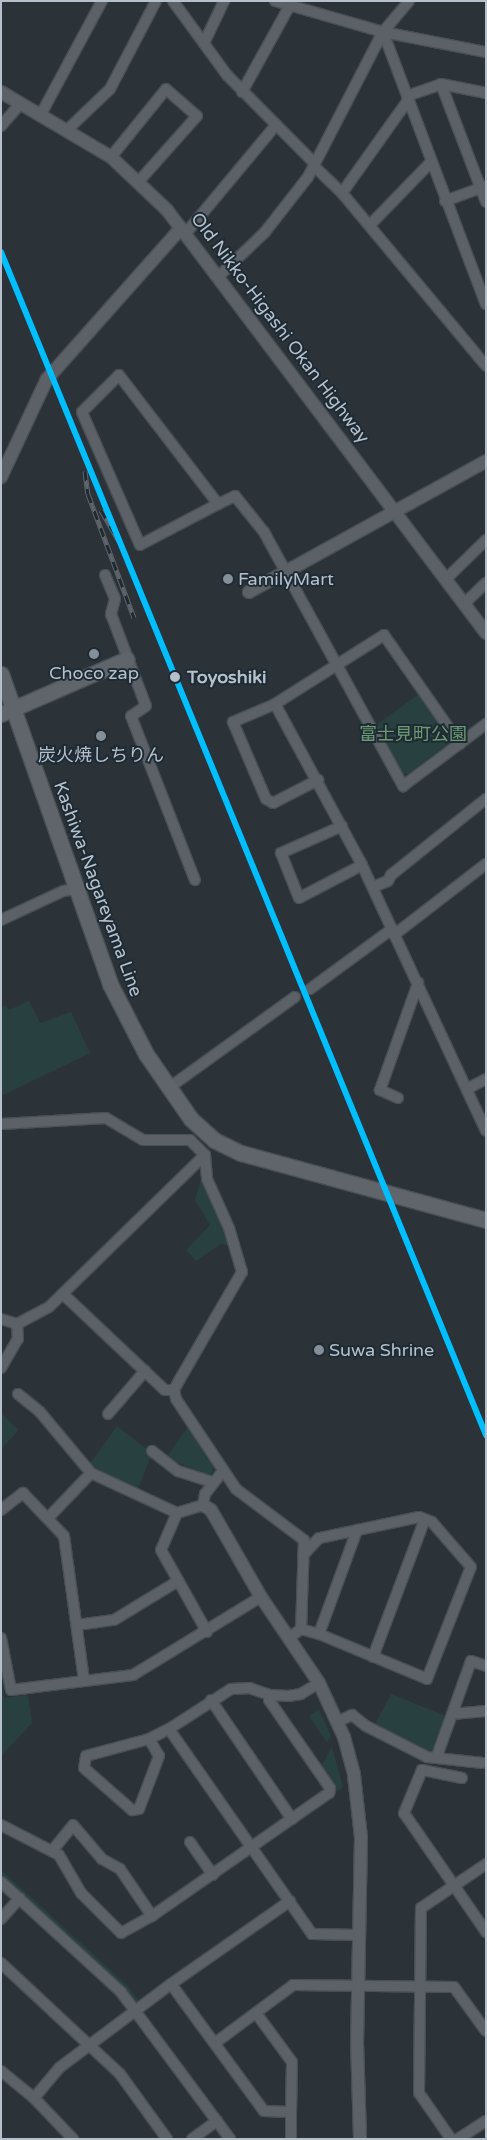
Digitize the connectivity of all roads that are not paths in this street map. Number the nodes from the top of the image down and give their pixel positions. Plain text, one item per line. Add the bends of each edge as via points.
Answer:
1 (102, 1) edge
2 (156, 1) edge
3 (173, 1) edge
4 (224, 1) edge
5 (275, 1) edge
6 (409, 1) edge
7 (290, 5) junction
8 (383, 32) junction
9 (204, 42) junction
10 (486, 52) edge
11 (441, 84) junction
12 (1, 92) edge
13 (242, 92) junction
14 (486, 93) edge
15 (408, 98) junction
16 (19, 104) junction
17 (40, 116) junction
18 (276, 125) junction
19 (1, 126) edge
20 (66, 131) junction
21 (111, 157) junction
22 (430, 162) junction
23 (315, 165) junction
24 (139, 181) junction
25 (483, 187) edge
26 (342, 192) junction
27 (445, 202) junction
28 (486, 202) edge
29 (370, 225) junction
30 (184, 230) junction
31 (218, 276) junction
32 (482, 286) edge
33 (486, 304) edge
34 (486, 366) edge
35 (486, 460) edge
36 (1, 477) edge
37 (218, 504) junction
38 (396, 510) junction
39 (486, 540) edge
40 (285, 571) junction
41 (104, 575) dead end
42 (447, 578) junction
43 (486, 583) edge
44 (249, 592) dead end
45 (465, 603) junction
46 (486, 633) edge
47 (127, 659) junction
48 (336, 666) junction
49 (1, 674) edge
50 (275, 704) junction
51 (7, 711) edge
52 (486, 724) edge
53 (460, 744) junction
54 (318, 780) junction
55 (486, 799) edge
56 (342, 826) junction
57 (486, 864) edge
58 (362, 866) junction
59 (195, 880) dead end
60 (373, 887) junction
61 (76, 889) junction
62 (1, 920) edge
63 (393, 932) junction
64 (418, 984) junction
65 (310, 989) dead end
66 (294, 997) dead end
67 (486, 1079) edge
68 (170, 1087) junction
69 (467, 1089) junction
70 (398, 1098) dead end
71 (1, 1124) edge
72 (201, 1129) junction
73 (486, 1131) edge
74 (190, 1140) junction
75 (205, 1155) junction
76 (486, 1220) edge
77 (63, 1294) junction
78 (1, 1319) edge
79 (17, 1324) junction
80 (1, 1368) edge
81 (145, 1371) junction
82 (174, 1390) junction
83 (18, 1394) dead end
84 (108, 1414) dead end
85 (152, 1451) dead end
86 (222, 1472) junction
87 (91, 1473) junction
88 (212, 1482) junction
89 (203, 1505) junction
90 (1, 1510) edge
91 (177, 1513) junction
92 (48, 1518) junction
93 (425, 1519) junction
94 (357, 1530) junction
95 (303, 1556) junction
96 (178, 1581) junction
97 (261, 1597) junction
98 (77, 1625) junction
99 (301, 1629) junction
100 (207, 1632) junction
101 (319, 1634) junction
102 (1, 1638) edge
103 (289, 1638) junction
104 (373, 1657) junction
105 (486, 1666) edge
106 (84, 1681) junction
107 (319, 1683) junction
108 (270, 1695) junction
109 (210, 1700) junction
110 (486, 1711) edge
111 (452, 1714) junction
112 (337, 1722) junction
113 (169, 1729) junction
114 (149, 1739) junction
115 (432, 1757) junction
116 (483, 1763) dead end
117 (422, 1770) junction
118 (462, 1778) dead end
119 (292, 1819) junction
120 (1, 1825) edge
121 (190, 1842) dead end
122 (252, 1847) junction
123 (52, 1852) junction
124 (486, 1864) edge
125 (213, 1875) junction
126 (1, 1882) edge
127 (454, 1885) junction
128 (20, 1898) junction
129 (290, 1902) junction
130 (152, 1916) junction
131 (1, 1919) edge
132 (486, 1932) edge
133 (358, 1935) junction
134 (1, 1963) edge
135 (171, 1984) junction
136 (358, 1986) junction
137 (420, 1987) junction
138 (135, 2010) junction
139 (256, 2013) junction
140 (486, 2032) edge
141 (215, 2043) junction
142 (89, 2046) junction
143 (1, 2071) edge
144 (34, 2098) junction
145 (292, 2112) junction
146 (217, 2121) junction
147 (486, 2121) edge
148 (73, 2139) edge
149 (167, 2139) edge
150 (192, 2139) edge
151 (230, 2139) edge
152 (292, 2139) edge
153 (360, 2139) edge
154 (450, 2139) edge
155 (458, 2139) edge

1 - 17 street
2 - 20 street via 110,89
3 - 9 street
4 - 9 street
5 - 7 street
6 - 8 street
7 - 8 street
7 - 13 street
8 - 10 street
8 - 15 street
8 - 23 street
9 - 13 street
11 - 14 street
11 - 15 street
11 - 25 street
12 - 16 street, Old Nikko-Higashi Okan Highway
13 - 18 street
15 - 22 street
15 - 26 street
16 - 17 street, Old Nikko-Higashi Okan Highway
16 - 19 street
17 - 20 street, Old Nikko-Higashi Okan Highway
18 - 23 street
18 - 30 street
20 - 21 street, Old Nikko-Higashi Okan Highway
21 - 24 street, Old Nikko-Higashi Okan Highway
21 - 24 street via 166,89 197,116
22 - 27 street
22 - 29 street
23 - 26 street
23 - 31 street via 265,232
24 - 30 street, Old Nikko-Higashi Okan Highway
25 - 27 street
25 - 28 street
26 - 29 street
27 - 32 street
29 - 34 street
30 - 31 street, Old Nikko-Higashi Okan Highway
30 - 36 street via 47,379
31 - 38 street, Old Nikko-Higashi Okan Highway
32 - 33 street
35 - 38 street
37 - 37 street via 119,375 82,412 140,545
37 - 40 street via 235,496 264,532
38 - 40 street
38 - 42 street, Old Nikko-Higashi Okan Highway
39 - 42 street
40 - 44 street
40 - 48 street
41 - 47 street via 115,599 111,614
42 - 45 street, Old Nikko-Higashi Okan Highway
43 - 45 street
45 - 46 street, Old Nikko-Higashi Okan Highway
47 - 51 main road
47 - 59 street via 146,706 131,716
48 - 50 street
48 - 53 street via 384,635
48 - 53 street via 403,786
49 - 51 main road, Kashiwa-Nagareyama Line
50 - 54 street
50 - 54 street via 234,722 266,799 273,803
51 - 61 main road, Kashiwa-Nagareyama Line
52 - 53 street
54 - 56 street
55 - 60 street via 390,874 388,881
56 - 58 street
56 - 58 street via 281,854 299,898
57 - 63 street
58 - 60 street
60 - 63 street
61 - 62 street
61 - 68 main road, Kashiwa-Nagareyama Line via 116,997 146,1054
63 - 64 street
63 - 65 street
64 - 69 street
64 - 70 street via 380,1090
66 - 68 street
67 - 69 street
68 - 72 main road, Kashiwa-Nagareyama Line
69 - 73 street
71 - 74 street via 106,1118 143,1140
72 - 74 street
72 - 76 main road, Kashiwa-Nagareyama Line via 227,1147 260,1160
74 - 75 street
75 - 77 street
75 - 82 street via 207,1179 229,1228 242,1272
77 - 79 street via 49,1307
77 - 81 street
78 - 79 street
79 - 80 street via 18,1340
81 - 82 street via 165,1390
81 - 84 street
82 - 86 street via 176,1399
83 - 87 street via 40,1412
85 - 88 street via 174,1468
86 - 88 street
86 - 95 street via 236,1489 304,1540
87 - 91 street
87 - 92 street
88 - 89 street
89 - 91 street
89 - 97 street via 211,1510
90 - 92 street via 23,1492
91 - 96 street via 161,1550
92 - 98 street via 64,1536
93 - 94 street via 419,1517
93 - 104 street
93 - 104 street via 471,1567 427,1679
94 - 95 street via 319,1538
94 - 101 street
95 - 99 street
96 - 98 street via 114,1620
96 - 100 street
97 - 100 street
97 - 103 street
98 - 106 street
99 - 101 street
99 - 103 street
100 - 106 street via 133,1675
101 - 104 street
102 - 106 street via 11,1690
103 - 107 street
105 - 111 street via 471,1661
107 - 108 street via 301,1694
107 - 112 street
108 - 109 street via 244,1687 231,1689
108 - 119 street via 269,1700 330,1788 328,1793
109 - 113 street
109 - 119 street
110 - 111 street
111 - 115 street
112 - 115 street via 352,1715 374,1730
112 - 133 street via 352,1768 360,1814
113 - 114 street
113 - 122 street
114 - 114 street via 160,1756 139,1809 132,1810 84,1768 86,1756
115 - 116 street
115 - 117 street
117 - 118 street
117 - 127 street via 404,1813
119 - 122 street
120 - 123 street
121 - 125 street
122 - 125 street
122 - 129 street
123 - 130 street via 59,1855 81,1893 121,1933
123 - 130 street via 72,1825 102,1859 120,1869
124 - 127 street
125 - 130 street
126 - 128 street
127 - 132 street
127 - 137 street via 421,1908
128 - 131 street
128 - 138 street via 121,1992
129 - 133 street via 312,1934
129 - 135 street
133 - 136 street
134 - 142 street
135 - 138 street
135 - 141 street
136 - 137 street
136 - 139 street via 293,1985
136 - 153 street
137 - 140 street via 454,1987
137 - 154 street via 419,2093
138 - 142 street
138 - 146 street
139 - 141 street
139 - 145 street via 292,2062
141 - 145 street via 264,2111
142 - 144 street via 59,2068
142 - 149 street via 120,2074
143 - 144 street
144 - 148 street
145 - 152 street
146 - 150 street
146 - 151 street
147 - 155 street

